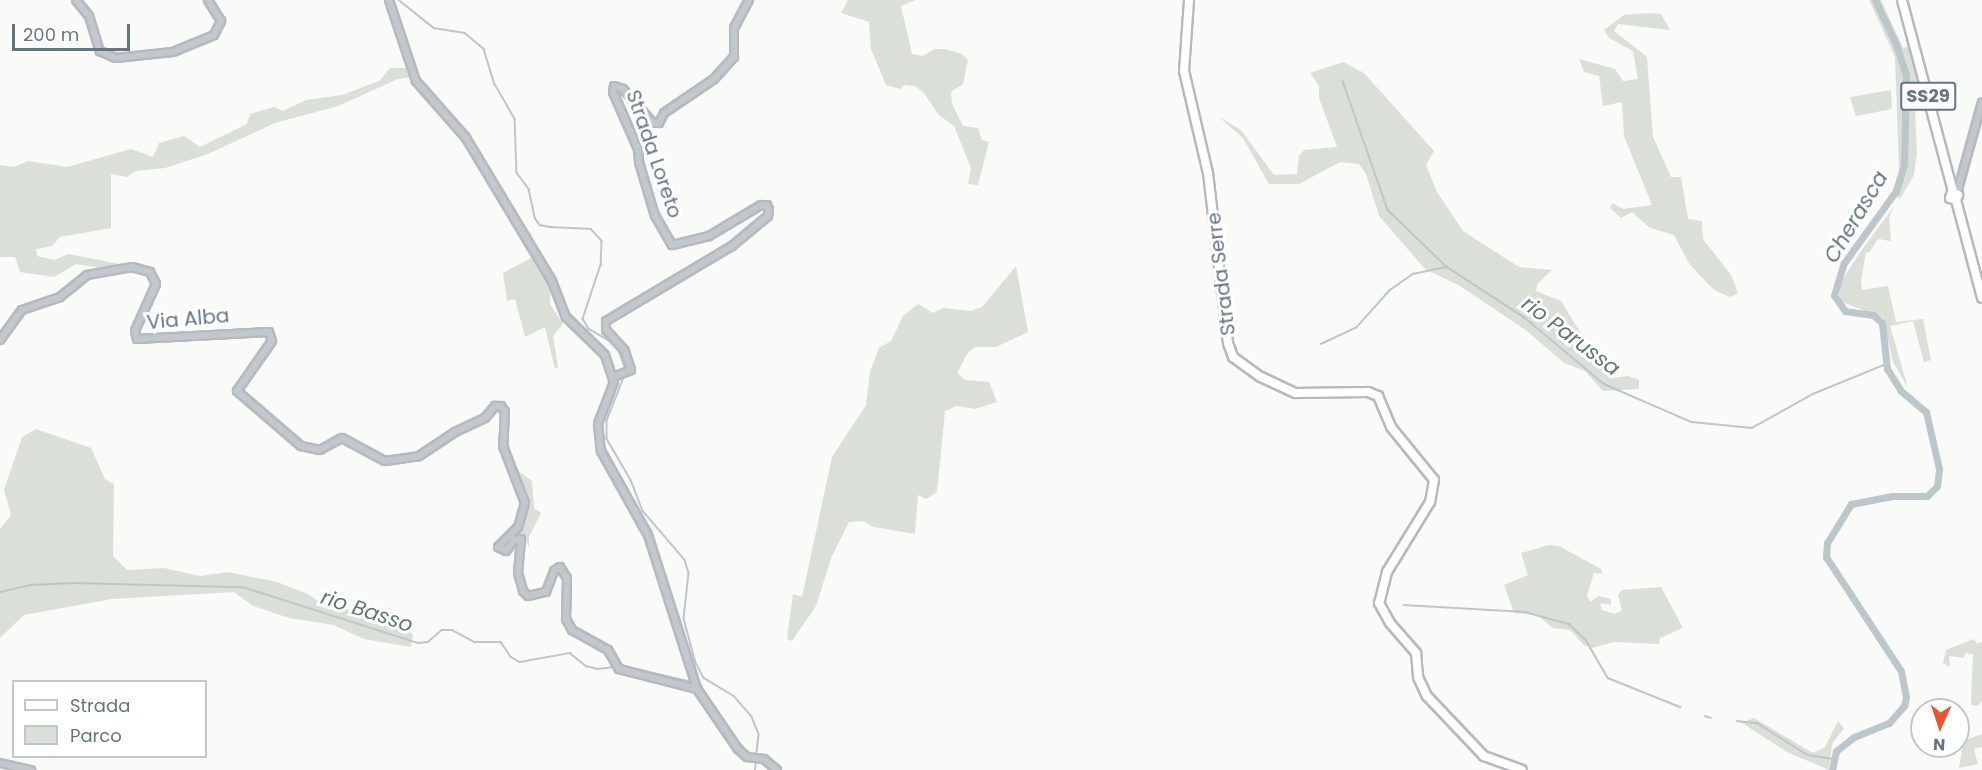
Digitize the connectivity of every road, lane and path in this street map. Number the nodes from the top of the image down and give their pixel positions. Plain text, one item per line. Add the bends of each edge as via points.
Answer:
1 (76, 0) edge
2 (208, 0) edge
3 (389, 0) edge
4 (749, 0) edge
5 (1189, 0) edge
6 (1902, 0) edge
7 (1982, 102) edge
8 (1955, 195) junction
9 (1982, 298) edge
10 (0, 340) edge
11 (617, 376) junction
12 (696, 684) junction
13 (0, 763) edge
14 (31, 770) edge
15 (777, 770) edge
16 (1522, 770) edge

1 - 2 street via 89,16 100,51 116,58 173,52 214,35 221,21
3 - 11 street via 416,81 466,138 552,281 566,317 601,348
4 - 11 street, Strada Loreto via 734,28 734,57 725,69 664,113 659,123 653,123 623,89 614,86 613,92 638,148 655,216 672,245 709,236 761,205 767,205 769,210 768,216 732,246 606,321 606,330 625,351 628,374
5 - 16 main road, Strada Serre via 1184,71 1208,173 1228,343 1233,357 1296,393 1368,392 1378,396 1391,427 1434,480 1430,502 1388,572 1379,603 1390,623 1416,653 1418,677 1427,696 1484,756
6 - 8 main road, SS29
7 - 8 street
8 - 9 main road, SS29
10 - 12 street, Via Alba via 22,310 60,297 87,275 132,267 150,272 156,284 135,332 137,339 269,332 272,338 252,375 237,391 287,437 309,449 327,448 342,438 385,461 419,456 485,418 495,406 501,406 504,446 525,503 518,527 499,542 499,549 506,551 514,540 521,539 518,573 522,591 528,596 546,592 554,571 564,570 570,590 568,626 608,650 618,666
11 - 12 street via 598,424 599,446 648,534
12 - 15 street via 743,754 761,759
13 - 14 street

